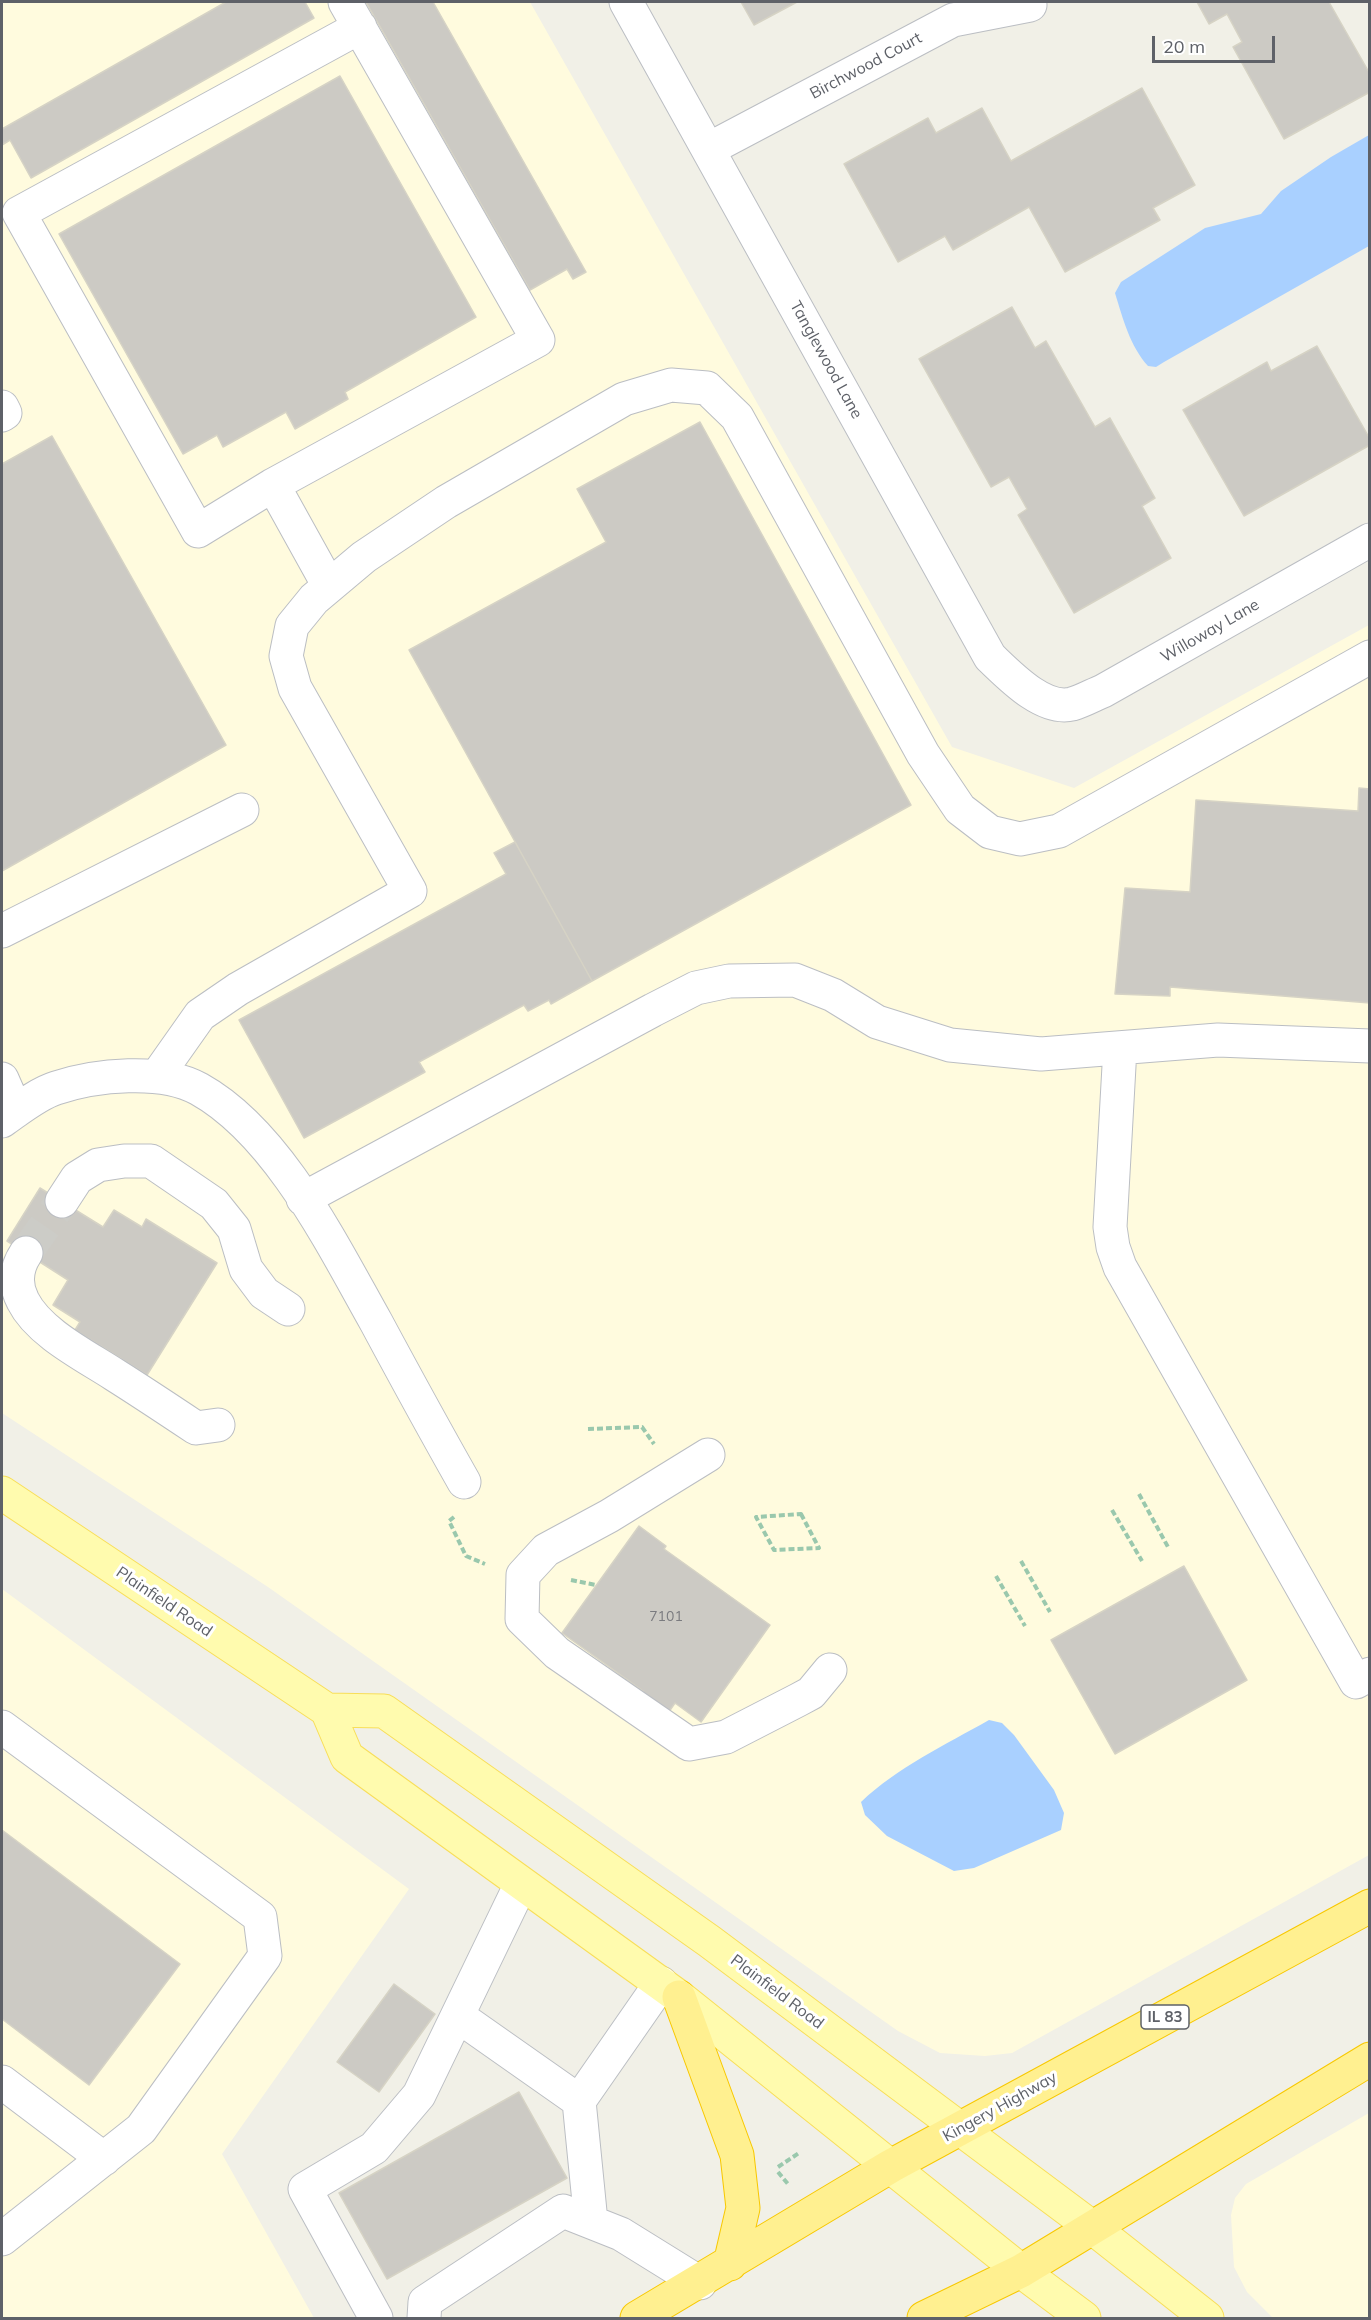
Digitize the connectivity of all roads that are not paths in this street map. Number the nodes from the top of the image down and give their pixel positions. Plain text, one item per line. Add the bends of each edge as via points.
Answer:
1 (626, 2) edge
2 (1030, 5) dead end
3 (353, 14) edge
4 (709, 149) junction
5 (2, 407) edge
6 (2, 415) edge
7 (273, 485) junction
8 (1370, 540) edge
9 (329, 586) junction
10 (1370, 657) edge
11 (1045, 701) joint
12 (242, 810) dead end
13 (2, 931) edge
14 (1370, 1046) edge
15 (1120, 1048) junction
16 (157, 1076) junction
17 (2, 1079) edge
18 (9, 1116) edge
19 (303, 1199) junction
20 (62, 1201) tunnel mouth
21 (26, 1253) tunnel mouth
22 (288, 1309) dead end
23 (218, 1425) dead end
24 (708, 1455) dead end
25 (464, 1482) dead end
26 (2, 1493) edge
27 (830, 1670) dead end
28 (1370, 1674) edge
29 (327, 1710) junction
30 (2, 1727) edge
31 (521, 1884) junction
32 (1370, 1906) edge
33 (670, 1990) junction
34 (458, 2016) junction
35 (1370, 2059) edge
36 (2, 2082) edge
37 (579, 2101) junction
38 (961, 2128) junction
39 (104, 2159) junction
40 (891, 2166) junction
41 (591, 2222) junction
42 (1093, 2228) junction
43 (2, 2239) edge
44 (730, 2264) junction
45 (1021, 2271) junction
46 (700, 2283) junction
47 (425, 2310) edge
48 (376, 2319) edge
49 (394, 2319) edge
50 (637, 2319) edge
51 (924, 2319) edge
52 (1084, 2319) edge
53 (1208, 2319) edge

1 - 4 street, Tanglewood Lane
2 - 4 street, Birchwood Court via 953,20
3 - 7 street via 538,340
3 - 7 street via 19,213 198,531
4 - 11 street, Tanglewood Lane via 990,657
5 - 6 street
7 - 9 street
8 - 11 street, Willoway Lane via 1103,691 1070,704
9 - 10 street via 364,557 446,502 624,399 670,385 706,388 737,417 923,754 960,809 990,832 1020,839 1059,831
9 - 16 street via 292,626 286,656 295,688 410,891 238,989 200,1015
12 - 13 street
14 - 15 street via 1218,1040
15 - 19 street via 1041,1054 950,1045 877,1022 833,995 795,980 729,981 696,988 653,1010
15 - 28 street via 1110,1227 1120,1267 1356,1682
16 - 18 street via 102,1078 55,1088
16 - 19 street via 198,1088 231,1112 261,1143
17 - 18 street
19 - 25 street via 327,1233
20 - 22 street via 77,1178 98,1165 151,1161 214,1204 234,1229 246,1269 264,1293
21 - 23 street via 18,1265 16,1282 22,1300 38,1322 196,1428
24 - 27 street via 546,1550 523,1575 522,1619 557,1653 689,1744 726,1737 798,1700 811,1693
26 - 29 main road, Plainfield Road
29 - 31 main road via 347,1757
29 - 38 main road, Plainfield Road via 384,1711 709,1941
30 - 39 street via 260,1917 265,1956 141,2129
31 - 33 main road
31 - 34 street
32 - 38 highway, Kingery Highway / IL 83
33 - 37 street
33 - 40 main road
33 - 44 highway via 737,2155 743,2208
34 - 37 street
34 - 48 street via 419,2095 374,2148 305,2189
35 - 42 highway
36 - 39 street
37 - 41 street
38 - 40 highway, Kingery Highway / IL 83
38 - 42 main road, Plainfield Road
39 - 43 street
40 - 44 highway, Kingery Highway / IL 83
40 - 45 main road
41 - 46 street via 621,2234
41 - 47 street via 563,2211
42 - 45 highway
42 - 53 main road, Plainfield Road
44 - 46 highway, Kingery Highway / IL 83
45 - 51 highway
45 - 52 main road
46 - 50 highway, Kingery Highway / IL 83
47 - 49 street

